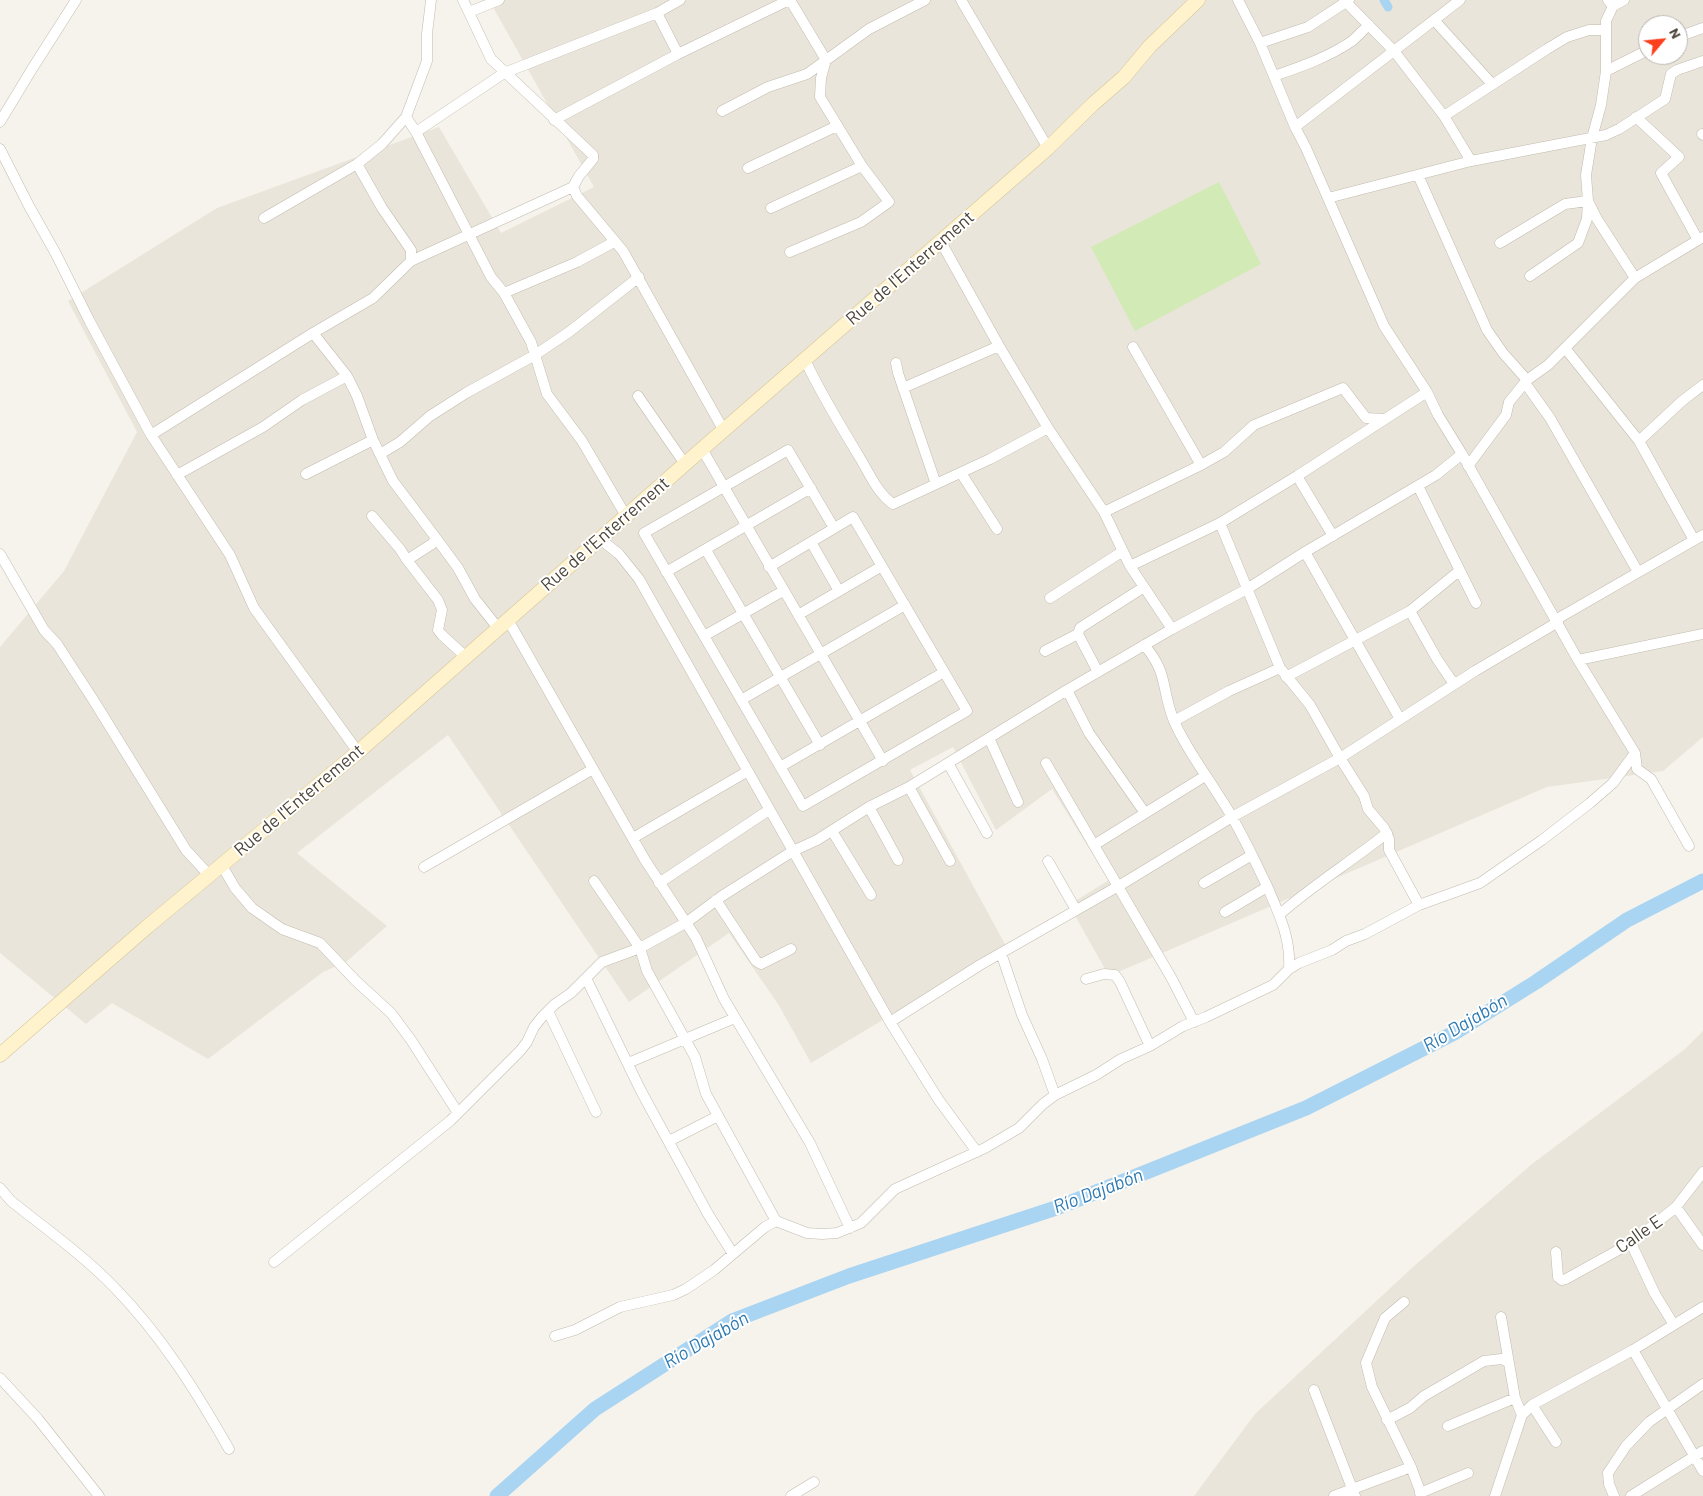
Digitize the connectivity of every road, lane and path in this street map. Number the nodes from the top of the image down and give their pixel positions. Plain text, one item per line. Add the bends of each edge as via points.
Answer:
1 (75, 0) edge
2 (430, 0) edge
3 (463, 0) edge
4 (499, 0) edge
5 (680, 0) edge
6 (789, 0) edge
7 (926, 0) edge
8 (961, 0) edge
9 (1198, 0) edge
10 (1238, 0) edge
11 (1460, 0) edge
12 (1624, 0) edge
13 (1347, 1) edge
14 (1610, 3) edge
15 (469, 12) junction
16 (657, 13) junction
17 (1435, 21) junction
18 (1369, 25) junction
19 (1703, 28) edge
20 (1605, 30) junction
21 (1688, 33) edge
22 (1260, 44) junction
23 (1394, 51) junction
24 (678, 54) junction
25 (1638, 55) edge
26 (826, 60) junction
27 (1703, 61) edge
28 (1606, 71) junction
29 (504, 73) junction
30 (1274, 76) junction
31 (1492, 84) junction
32 (722, 111) dead end
33 (1444, 116) junction
34 (1636, 117) junction
35 (406, 118) junction
36 (554, 120) junction
37 (0, 122) edge
38 (837, 126) junction
39 (1295, 127) junction
40 (416, 132) junction
41 (1592, 138) junction
42 (1048, 148) junction
43 (0, 149) edge
44 (1471, 161) junction
45 (357, 164) junction
46 (862, 166) junction
47 (748, 168) dead end
48 (1418, 174) junction
49 (573, 187) junction
50 (1328, 198) junction
51 (1588, 201) junction
52 (771, 208) dead end
53 (264, 218) dead end
54 (469, 234) junction
55 (1701, 239) edge
56 (614, 242) junction
57 (941, 242) junction
58 (1500, 243) dead end
59 (790, 252) dead end
60 (411, 261) junction
61 (1530, 276) dead end
62 (639, 277) junction
63 (1635, 278) junction
64 (504, 293) junction
65 (314, 333) junction
66 (999, 346) junction
67 (1133, 347) dead end
68 (1565, 348) junction
69 (535, 354) junction
70 (806, 360) junction
71 (896, 363) dead end
72 (346, 376) junction
73 (1526, 381) junction
74 (1703, 384) edge
75 (903, 388) junction
76 (1427, 392) junction
77 (638, 396) dead end
78 (1385, 419) junction
79 (1048, 428) junction
80 (724, 431) junction
81 (151, 435) junction
82 (373, 440) junction
83 (1639, 441) junction
84 (702, 450) junction
85 (380, 454) junction
86 (1462, 454) junction
87 (685, 464) junction
88 (1201, 465) junction
89 (1468, 466) junction
90 (961, 473) junction
91 (306, 474) dead end
92 (177, 475) junction
93 (1297, 476) junction
94 (936, 484) junction
95 (1418, 486) junction
96 (723, 488) junction
97 (811, 488) junction
98 (1104, 512) junction
99 (372, 516) dead end
100 (626, 516) junction
101 (1220, 523) junction
102 (746, 527) junction
103 (834, 528) junction
104 (997, 529) dead end
105 (1332, 536) junction
106 (1698, 537) edge
107 (436, 538) junction
108 (600, 539) junction
109 (811, 542) junction
110 (706, 550) junction
111 (1123, 551) junction
112 (1306, 552) junction
113 (0, 554) edge
114 (407, 560) junction
115 (769, 566) junction
116 (882, 566) junction
117 (1130, 566) junction
118 (1459, 571) junction
119 (666, 572) junction
120 (1638, 572) junction
121 (1144, 587) junction
122 (1246, 589) junction
123 (783, 591) junction
124 (839, 591) junction
125 (1050, 598) dead end
126 (1476, 603) dead end
127 (905, 606) junction
128 (1410, 611) junction
129 (744, 614) junction
130 (798, 615) junction
131 (1557, 621) junction
132 (503, 624) junction
133 (1172, 629) junction
134 (1078, 634) junction
135 (1703, 634) edge
136 (704, 636) junction
137 (1356, 640) junction
138 (1144, 645) junction
139 (1045, 651) dead end
140 (821, 655) junction
141 (466, 657) junction
142 (1578, 660) junction
143 (944, 672) junction
144 (1098, 672) junction
145 (1283, 672) junction
146 (781, 678) junction
147 (1454, 684) junction
148 (1067, 690) junction
149 (741, 700) junction
150 (1400, 719) junction
151 (1174, 721) junction
152 (860, 722) junction
153 (989, 738) junction
154 (820, 745) junction
155 (358, 752) junction
156 (1635, 754) junction
157 (1340, 758) junction
158 (883, 760) junction
159 (948, 763) junction
160 (1046, 763) dead end
161 (780, 766) junction
162 (594, 769) junction
163 (748, 771) junction
164 (1205, 776) junction
165 (909, 787) junction
166 (1018, 802) dead end
167 (869, 807) junction
168 (770, 810) junction
169 (1144, 813) junction
170 (1232, 816) junction
171 (832, 831) junction
172 (987, 833) dead end
173 (1387, 834) junction
174 (633, 838) junction
175 (1094, 845) junction
176 (1689, 846) dead end
177 (793, 851) junction
178 (1252, 855) junction
179 (898, 860) dead end
180 (950, 861) dead end
181 (1048, 861) dead end
182 (221, 864) junction
183 (424, 867) dead end
184 (208, 875) junction
185 (594, 881) dead end
186 (659, 883) junction
187 (1204, 883) dead end
188 (1118, 886) junction
189 (1267, 887) junction
190 (871, 895) dead end
191 (716, 900) junction
192 (1419, 906) junction
193 (1076, 910) junction
194 (1224, 912) dead end
195 (1280, 914) junction
196 (686, 922) junction
197 (640, 948) junction
198 (791, 949) dead end
199 (1002, 953) junction
200 (1289, 969) junction
201 (586, 978) junction
202 (1086, 979) dead end
203 (548, 1011) junction
204 (735, 1018) junction
205 (890, 1022) junction
206 (1194, 1022) junction
207 (686, 1040) junction
208 (1150, 1046) junction
209 (0, 1055) edge
210 (628, 1063) junction
211 (1055, 1095) junction
212 (596, 1112) dead end
213 (458, 1113) junction
214 (718, 1116) junction
215 (668, 1141) junction
216 (977, 1152) junction
217 (1703, 1172) edge
218 (0, 1188) edge
219 (1676, 1207) junction
220 (776, 1221) junction
221 (850, 1228) junction
222 (1631, 1243) junction
223 (1703, 1245) edge
224 (1556, 1252) dead end
225 (733, 1254) junction
226 (274, 1262) dead end
227 (1404, 1302) dead end
228 (1703, 1307) edge
229 (1501, 1317) dead end
230 (1674, 1325) junction
231 (555, 1336) dead end
232 (1633, 1350) junction
233 (1508, 1362) junction
234 (0, 1378) edge
235 (1703, 1384) edge
236 (1314, 1390) dead end
237 (1515, 1398) junction
238 (1532, 1405) junction
239 (1668, 1409) junction
240 (1522, 1416) junction
241 (1387, 1420) junction
242 (1448, 1426) dead end
243 (1556, 1442) dead end
244 (229, 1449) dead end
245 (1699, 1454) edge
246 (1410, 1467) junction
247 (1703, 1471) edge
248 (1468, 1473) dead end
249 (814, 1482) dead end
250 (1353, 1492) edge
251 (1421, 1494) edge
252 (99, 1496) edge
253 (791, 1496) edge
254 (1334, 1496) edge
255 (1495, 1496) edge
256 (1614, 1496) edge
257 (1631, 1496) edge

1 - 37 street
2 - 35 street via 427,61
3 - 15 street
4 - 15 street
5 - 16 street
6 - 24 street
6 - 26 street
7 - 26 street via 869,29
8 - 42 street
9 - 42 street, Rue de l'Enterrement via 1150,46 1124,77
10 - 22 street
11 - 17 street
12 - 14 street
13 - 18 street
13 - 22 street via 1308,27
14 - 20 street
15 - 29 street via 491,59
16 - 24 street
16 - 29 street
17 - 23 street
17 - 31 street
18 - 23 street
18 - 30 street via 1351,41 1303,67
19 - 21 street
20 - 28 street
20 - 31 street via 1589,30 1568,37
22 - 30 street
23 - 33 street
23 - 39 street
24 - 36 street
25 - 28 street
26 - 32 street via 807,74 768,87
26 - 38 street via 820,97
27 - 34 street via 1671,74 1664,99
28 - 41 street
29 - 36 street
29 - 40 street
30 - 39 street
31 - 33 street
33 - 44 street
34 - 41 street via 1619,129
34 - 55 street via 1679,157 1661,173
35 - 40 street
35 - 45 street via 382,144
36 - 49 street via 593,155
38 - 46 street
38 - 47 street
39 - 50 street
40 - 54 street
41 - 44 street
41 - 51 street via 1586,175
42 - 57 street, Rue de l'Enterrement
43 - 81 street
44 - 48 street
45 - 53 street
45 - 60 street via 382,208 412,250
46 - 52 street
46 - 59 street via 889,202 861,222
48 - 50 street
48 - 73 street via 1487,330
49 - 54 street
49 - 56 street
50 - 76 street via 1384,326
51 - 58 street via 1565,204
51 - 61 street via 1578,243
51 - 63 street
54 - 60 street
54 - 64 street via 491,277
55 - 63 street
56 - 62 street
56 - 64 street via 577,262
57 - 66 street
57 - 70 street, Rue de l'Enterrement
60 - 65 street via 374,298
62 - 69 street via 569,332
62 - 80 street
63 - 68 street
64 - 69 street
65 - 72 street
65 - 81 street
66 - 75 street
66 - 79 street
67 - 88 street
68 - 73 street
68 - 83 street
69 - 85 street via 430,416 400,442
69 - 100 street via 546,394 582,441
70 - 80 street, Rue de l'Enterrement
70 - 94 street via 822,395 885,499 893,504
71 - 75 street
72 - 82 street
72 - 92 street
73 - 89 street via 1509,402 1506,415
73 - 120 street
74 - 83 street
75 - 94 street
76 - 78 street
76 - 86 street
77 - 87 street
78 - 88 street via 1366,418 1343,388 1254,424 1224,452
78 - 93 street
79 - 90 street
79 - 98 street
80 - 84 street, Rue de l'Enterrement
81 - 92 street
82 - 85 street
82 - 91 street
83 - 106 street
84 - 87 street, Rue de l'Enterrement
84 - 96 street
85 - 107 street via 393,481
86 - 89 street
86 - 95 street
87 - 100 street, Rue de l'Enterrement
88 - 98 street
89 - 131 street
90 - 94 street
90 - 104 street
92 - 155 street via 230,555 254,608
93 - 101 street
93 - 105 street
95 - 105 street
95 - 118 street
96 - 97 street via 788,450
96 - 102 street
96 - 119 street via 644,533
97 - 102 street
97 - 103 street
98 - 111 street
99 - 114 street
100 - 108 street, Rue de l'Enterrement
101 - 117 street
101 - 122 street
102 - 110 street
102 - 115 street
103 - 109 street
103 - 116 street via 853,517
105 - 112 street
106 - 120 street
107 - 114 street
107 - 132 street via 475,599
108 - 132 street, Rue de l'Enterrement
108 - 163 street via 619,554 639,579
109 - 115 street
109 - 124 street
110 - 119 street
110 - 129 street
111 - 117 street
111 - 125 street
112 - 122 street
112 - 137 street
113 - 184 street via 44,630 57,644 186,850
114 - 141 street via 438,600 442,610 438,630
115 - 123 street
116 - 124 street
116 - 127 street
117 - 121 street
118 - 126 street
118 - 128 street
119 - 136 street
120 - 131 street
121 - 133 street
121 - 134 street via 1080,628
122 - 133 street
122 - 145 street
123 - 129 street
123 - 130 street
124 - 130 street
127 - 140 street
127 - 143 street
128 - 137 street
128 - 147 street
129 - 136 street
129 - 146 street
130 - 140 street
131 - 142 street
131 - 147 street
132 - 141 street, Rue de l'Enterrement
132 - 162 street
133 - 138 street
134 - 139 street
134 - 144 street
135 - 142 street
136 - 149 street
137 - 145 street
137 - 150 street
138 - 144 street
138 - 151 street via 1161,670
140 - 146 street
140 - 152 street
141 - 155 street, Rue de l'Enterrement
142 - 156 street
143 - 152 street
143 - 158 street via 967,711
144 - 148 street
145 - 151 street via 1229,691
145 - 157 street via 1310,705
146 - 149 street
146 - 154 street
147 - 150 street
148 - 153 street
148 - 169 street via 1089,733
149 - 161 street
150 - 157 street
151 - 164 street
152 - 154 street
152 - 158 street
153 - 159 street
153 - 166 street
154 - 161 street
155 - 182 street, Rue de l'Enterrement
156 - 176 street via 1637,769 1651,779
156 - 192 street via 1613,783 1542,840 1480,883
157 - 170 street
157 - 173 street via 1364,796 1368,809
158 - 161 street via 803,806
159 - 165 street
159 - 172 street
160 - 175 street
162 - 174 street
162 - 183 street
163 - 168 street
163 - 174 street
164 - 169 street
164 - 170 street
165 - 167 street
165 - 180 street
167 - 171 street
167 - 179 street
168 - 177 street
168 - 186 street
169 - 175 street
170 - 178 street
170 - 188 street
171 - 177 street
171 - 190 street
173 - 192 street via 1389,850
173 - 195 street
174 - 186 street
175 - 188 street
177 - 191 street
177 - 205 street
178 - 187 street
178 - 189 street
181 - 193 street
182 - 184 street, Rue de l'Enterrement
182 - 213 street via 252,908 282,928 320,943 391,1013
184 - 209 street, Rue de l'Enterrement
185 - 197 street
186 - 196 street
188 - 193 street
188 - 206 street
189 - 194 street
189 - 195 street
191 - 196 street
191 - 198 street via 756,961 761,964 767,962
192 - 200 street
193 - 199 street
195 - 200 street via 1286,932
196 - 197 street
196 - 204 street
197 - 201 street via 602,962
197 - 207 street via 648,971
199 - 205 street
199 - 211 street via 1022,1016
200 - 206 street via 1273,985
201 - 203 street
201 - 210 street
202 - 208 street via 1115,975
203 - 212 street
203 - 213 street via 520,1051
204 - 207 street
204 - 221 street via 810,1143
205 - 216 street via 938,1099
206 - 208 street
207 - 210 street
207 - 214 street via 695,1057 706,1094
208 - 211 street
210 - 215 street
211 - 216 street via 1019,1128
213 - 226 street
214 - 215 street
214 - 220 street
215 - 225 street
216 - 221 street via 903,1184 861,1223
217 - 219 street, Calle E
218 - 244 street via 11,1201 114,1287 165,1347 196,1391
219 - 222 street, Calle E
219 - 223 street
220 - 221 street via 807,1233 836,1233
220 - 225 street
222 - 224 street, Calle E via 1562,1280 1558,1277
222 - 230 street
225 - 231 street via 686,1289 620,1307
227 - 241 street via 1385,1318 1366,1363 1372,1387
228 - 230 street
229 - 233 street
230 - 232 street
232 - 238 street
232 - 239 street
233 - 237 street
233 - 241 street via 1502,1359 1484,1362
234 - 252 street via 38,1419
235 - 239 street
236 - 250 street
237 - 240 street
237 - 242 street
238 - 240 street
238 - 243 street
239 - 245 street
239 - 256 street via 1649,1422 1626,1446 1608,1473
240 - 255 street
241 - 246 street
245 - 247 street
245 - 257 street
246 - 250 street
246 - 251 street
248 - 251 street
249 - 253 street
250 - 254 street

